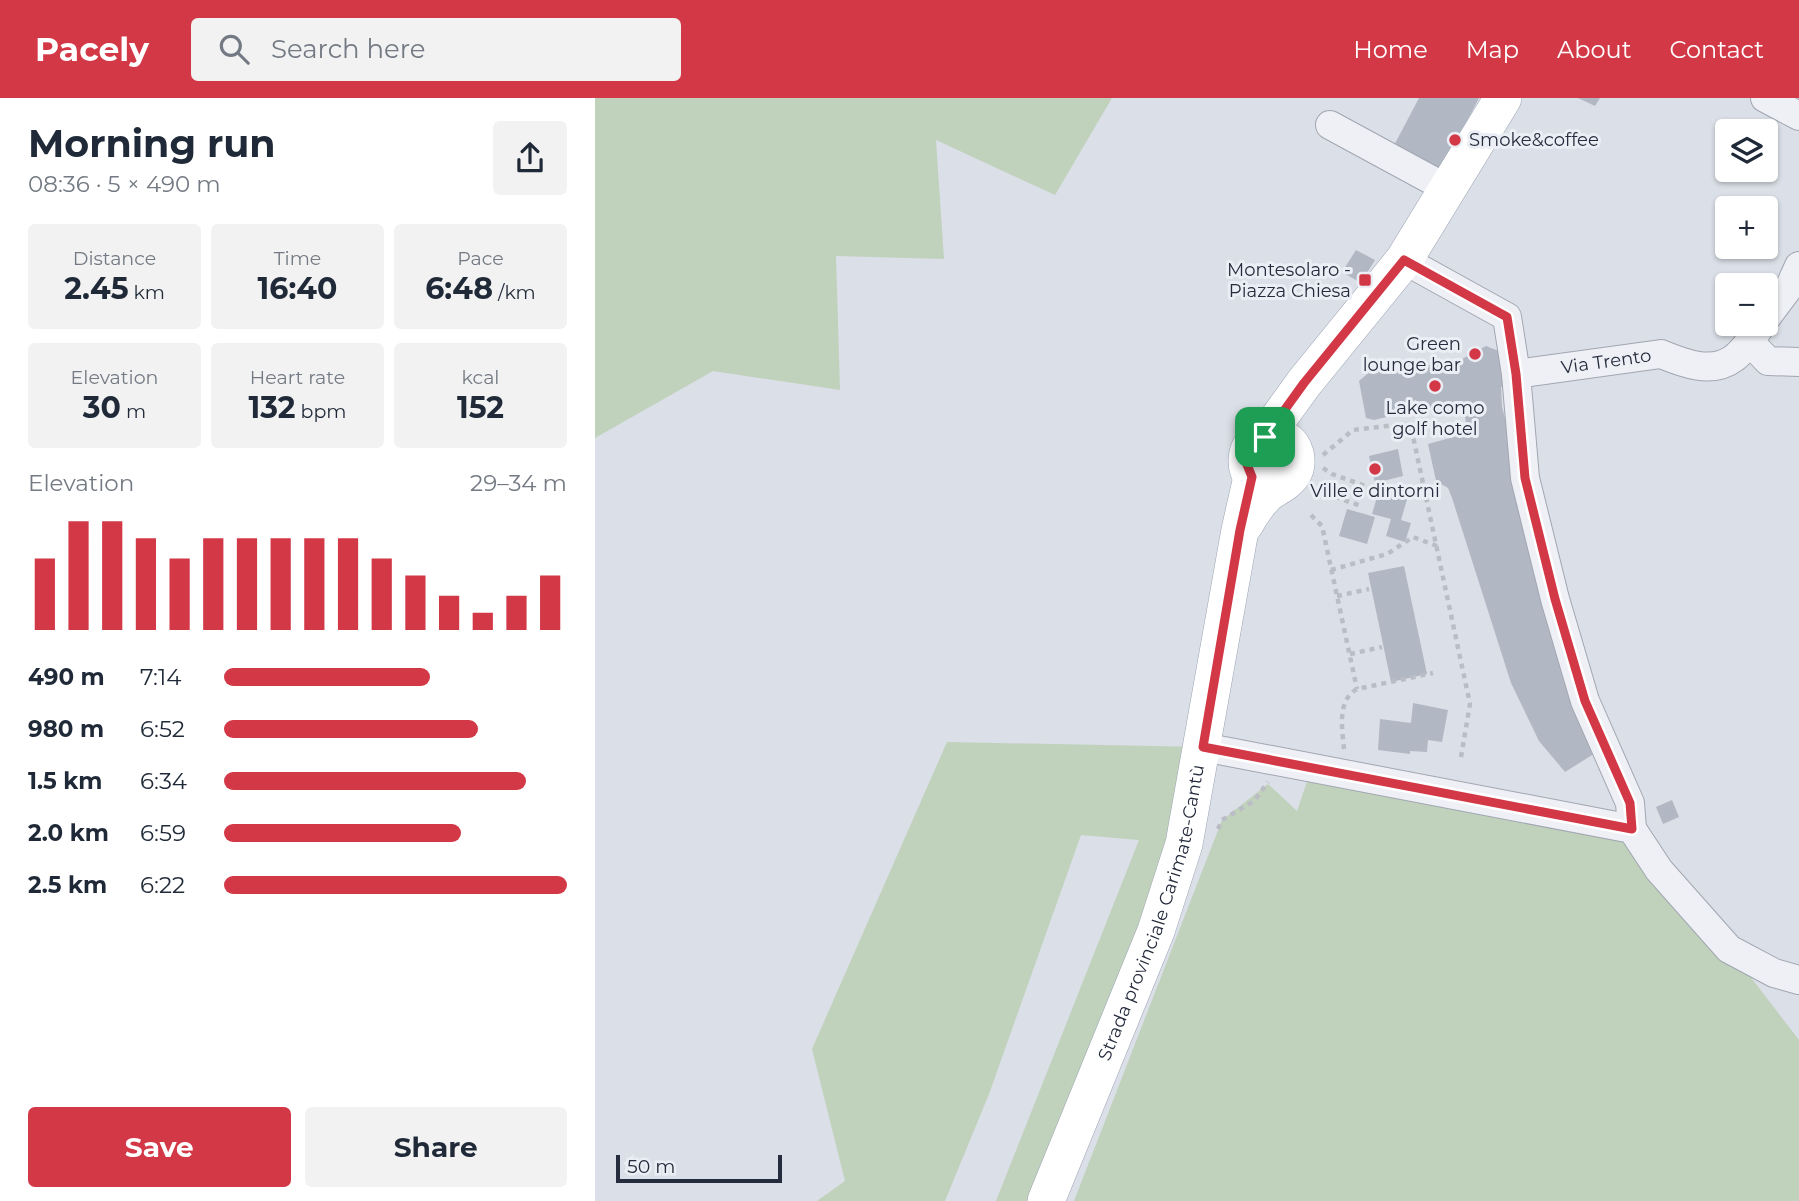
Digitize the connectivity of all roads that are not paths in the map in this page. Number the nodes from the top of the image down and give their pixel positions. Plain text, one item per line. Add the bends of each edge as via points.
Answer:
1 (1503, 98) edge
2 (1765, 98) edge
3 (1799, 116) edge
4 (1330, 125) dead end
5 (1448, 188) junction
6 (1404, 260) junction
7 (1799, 266) edge
8 (1778, 302) edge
9 (1752, 336) edge
10 (1754, 336) edge
11 (1799, 362) edge
12 (1516, 374) junction
13 (1203, 747) junction
14 (1632, 829) junction
15 (1799, 980) edge
16 (1046, 1201) edge

1 - 5 main road
2 - 3 street
4 - 5 street
5 - 6 main road
6 - 12 street via 1507,317
6 - 13 main road, Strada provinciale Carimate-Cantù via 1304,383 1280,466 1240,530
7 - 8 street
9 - 12 street, Via Trento via 1709,368 1661,355
10 - 11 street via 1768,361
12 - 14 street via 1525,478 1555,599 1585,701 1630,803
13 - 14 street
13 - 16 main road, Strada provinciale Carimate-Cantù via 1184,844 1156,931
14 - 15 street via 1660,870 1729,948 1774,973

